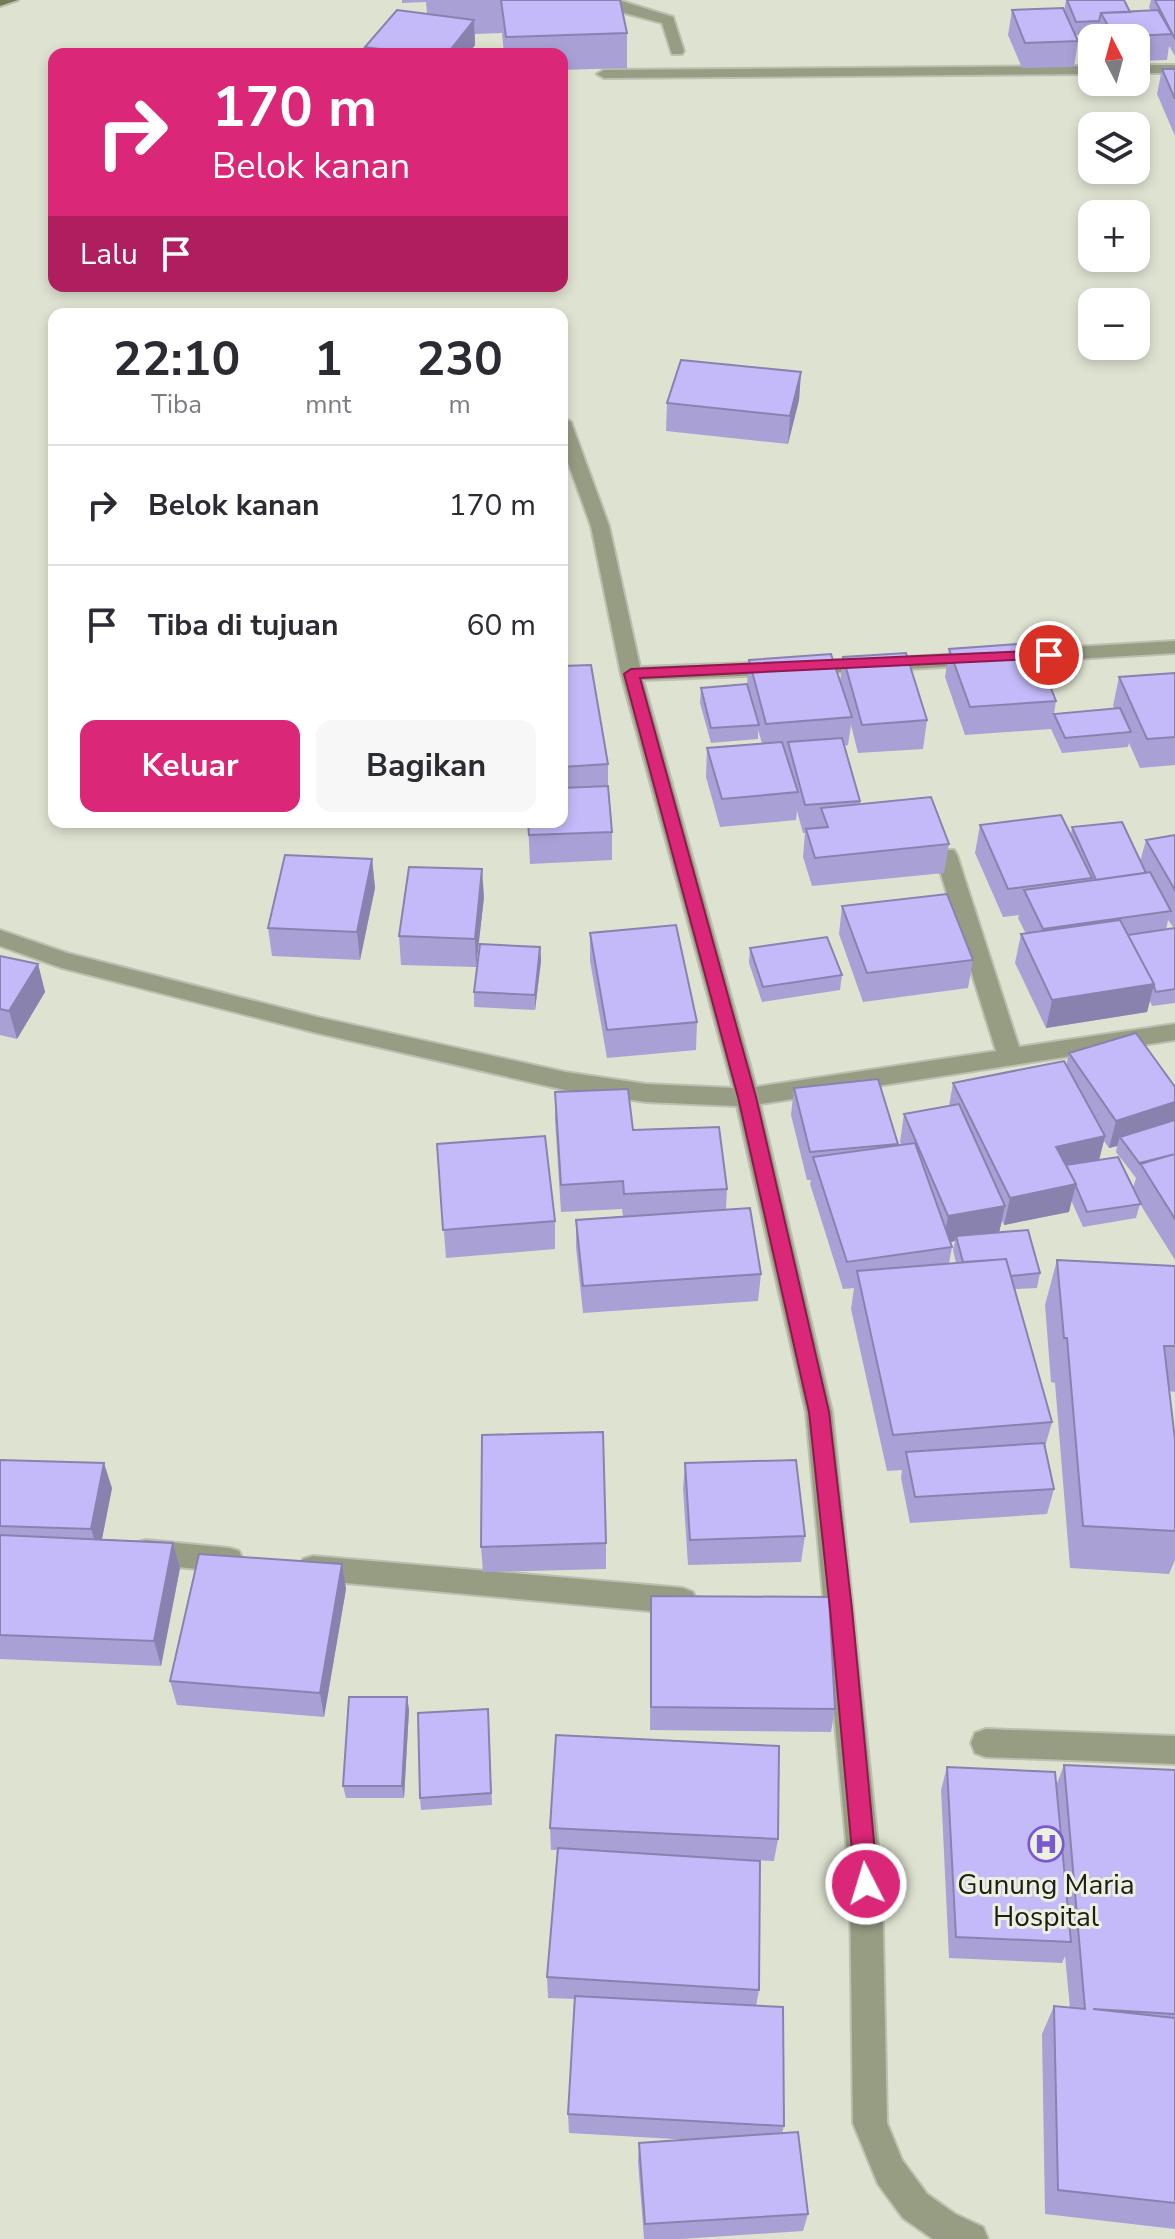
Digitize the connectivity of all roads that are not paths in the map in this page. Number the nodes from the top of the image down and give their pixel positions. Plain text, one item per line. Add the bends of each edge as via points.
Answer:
1 (11, 0) edge
2 (607, 0) edge
3 (0, 2) edge
4 (677, 51) dead end
5 (1150, 69) edge
6 (1175, 69) edge
7 (1078, 70) edge
8 (604, 74) edge
9 (568, 438) edge
10 (1175, 647) edge
11 (631, 674) junction
12 (946, 855) edge
13 (0, 938) edge
14 (1175, 1032) edge
15 (1010, 1057) junction
16 (747, 1097) junction
17 (125, 1549) edge
18 (248, 1562) edge
19 (279, 1565) edge
20 (716, 1603) edge
21 (810, 1607) edge
22 (841, 1609) junction
23 (986, 1743) dead end
24 (1175, 1750) edge
25 (971, 2239) edge

1 - 3 main road
2 - 4 street via 668,20
5 - 6 street
7 - 8 street
9 - 11 street via 600,526
10 - 11 street
11 - 16 street
12 - 15 street
13 - 16 street via 62,960 301,1021 565,1081 646,1093
14 - 15 street
15 - 16 street
16 - 22 street via 819,1412
17 - 18 street
19 - 20 street
21 - 22 street
22 - 25 street via 866,1884 870,2123 890,2172 915,2206
23 - 24 street

